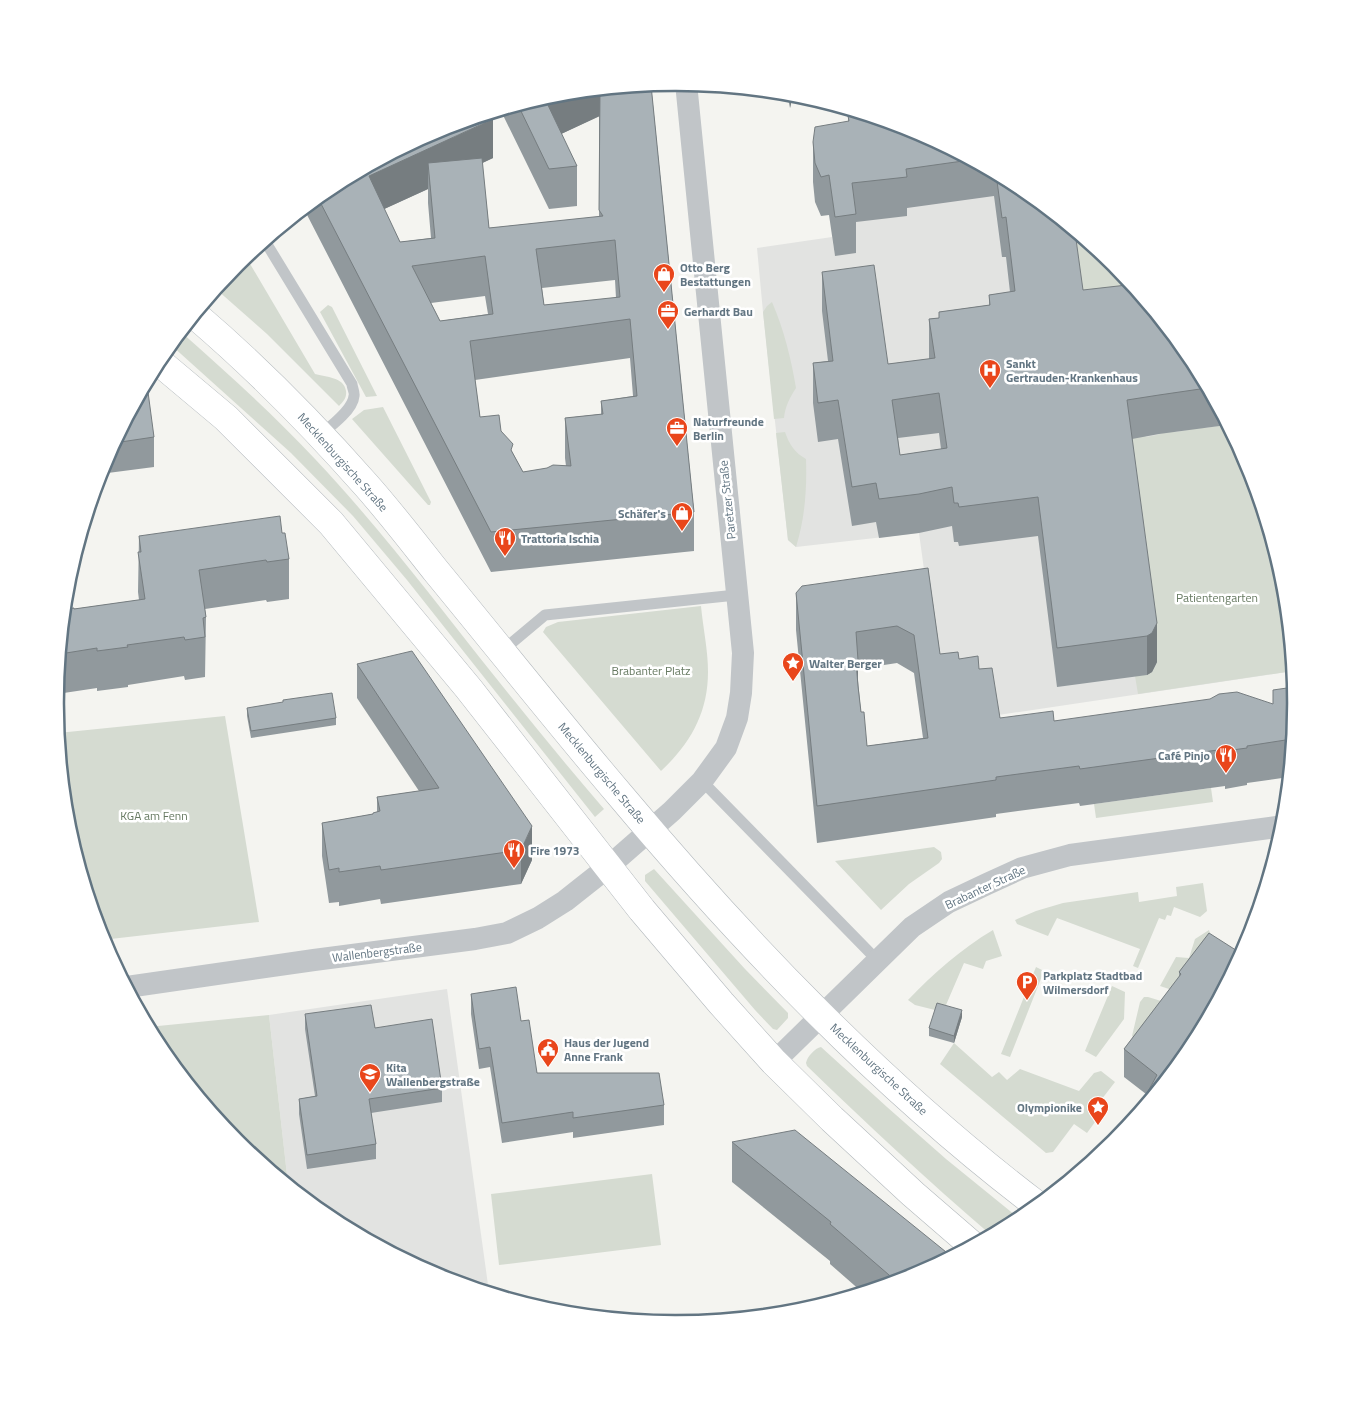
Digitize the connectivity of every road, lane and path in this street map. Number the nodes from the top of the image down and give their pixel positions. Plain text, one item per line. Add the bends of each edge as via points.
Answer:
1 (687, 92) edge
2 (268, 246) edge
3 (200, 319) edge
4 (165, 367) edge
5 (320, 436) junction
6 (736, 595) junction
7 (502, 652) junction
8 (702, 781) junction
9 (1274, 827) edge
10 (650, 830) junction
11 (608, 867) junction
12 (877, 960) junction
13 (134, 986) edge
14 (822, 1015) junction
15 (774, 1062) junction
16 (1031, 1200) edge
17 (968, 1240) edge

1 - 6 street, Paretzer Straße
2 - 5 lane via 352,384 354,396 349,407
3 - 5 main road, Mecklenburgische Straße via 259,373
4 - 11 main road via 226,418 331,524 469,689
5 - 7 main road, Mecklenburgische Straße via 366,485
6 - 7 lane via 545,615
6 - 8 street, Paretzer Straße via 742,653 737,718 726,748
7 - 10 main road, Mecklenburgische Straße
8 - 10 street, Paretzer Straße
8 - 12 lane
9 - 12 street, Brabanter Straße via 1080,854 1022,868 949,902 912,927
10 - 11 street, Paretzer Straße
10 - 14 main road, Mecklenburgische Straße via 714,903
11 - 13 street, Wallenbergstraße via 565,901 506,932
11 - 15 main road
12 - 14 street, Brabanter Straße
14 - 15 street, Brabanter Straße
14 - 16 main road, Mecklenburgische Straße via 905,1095
15 - 17 main road via 913,1194

